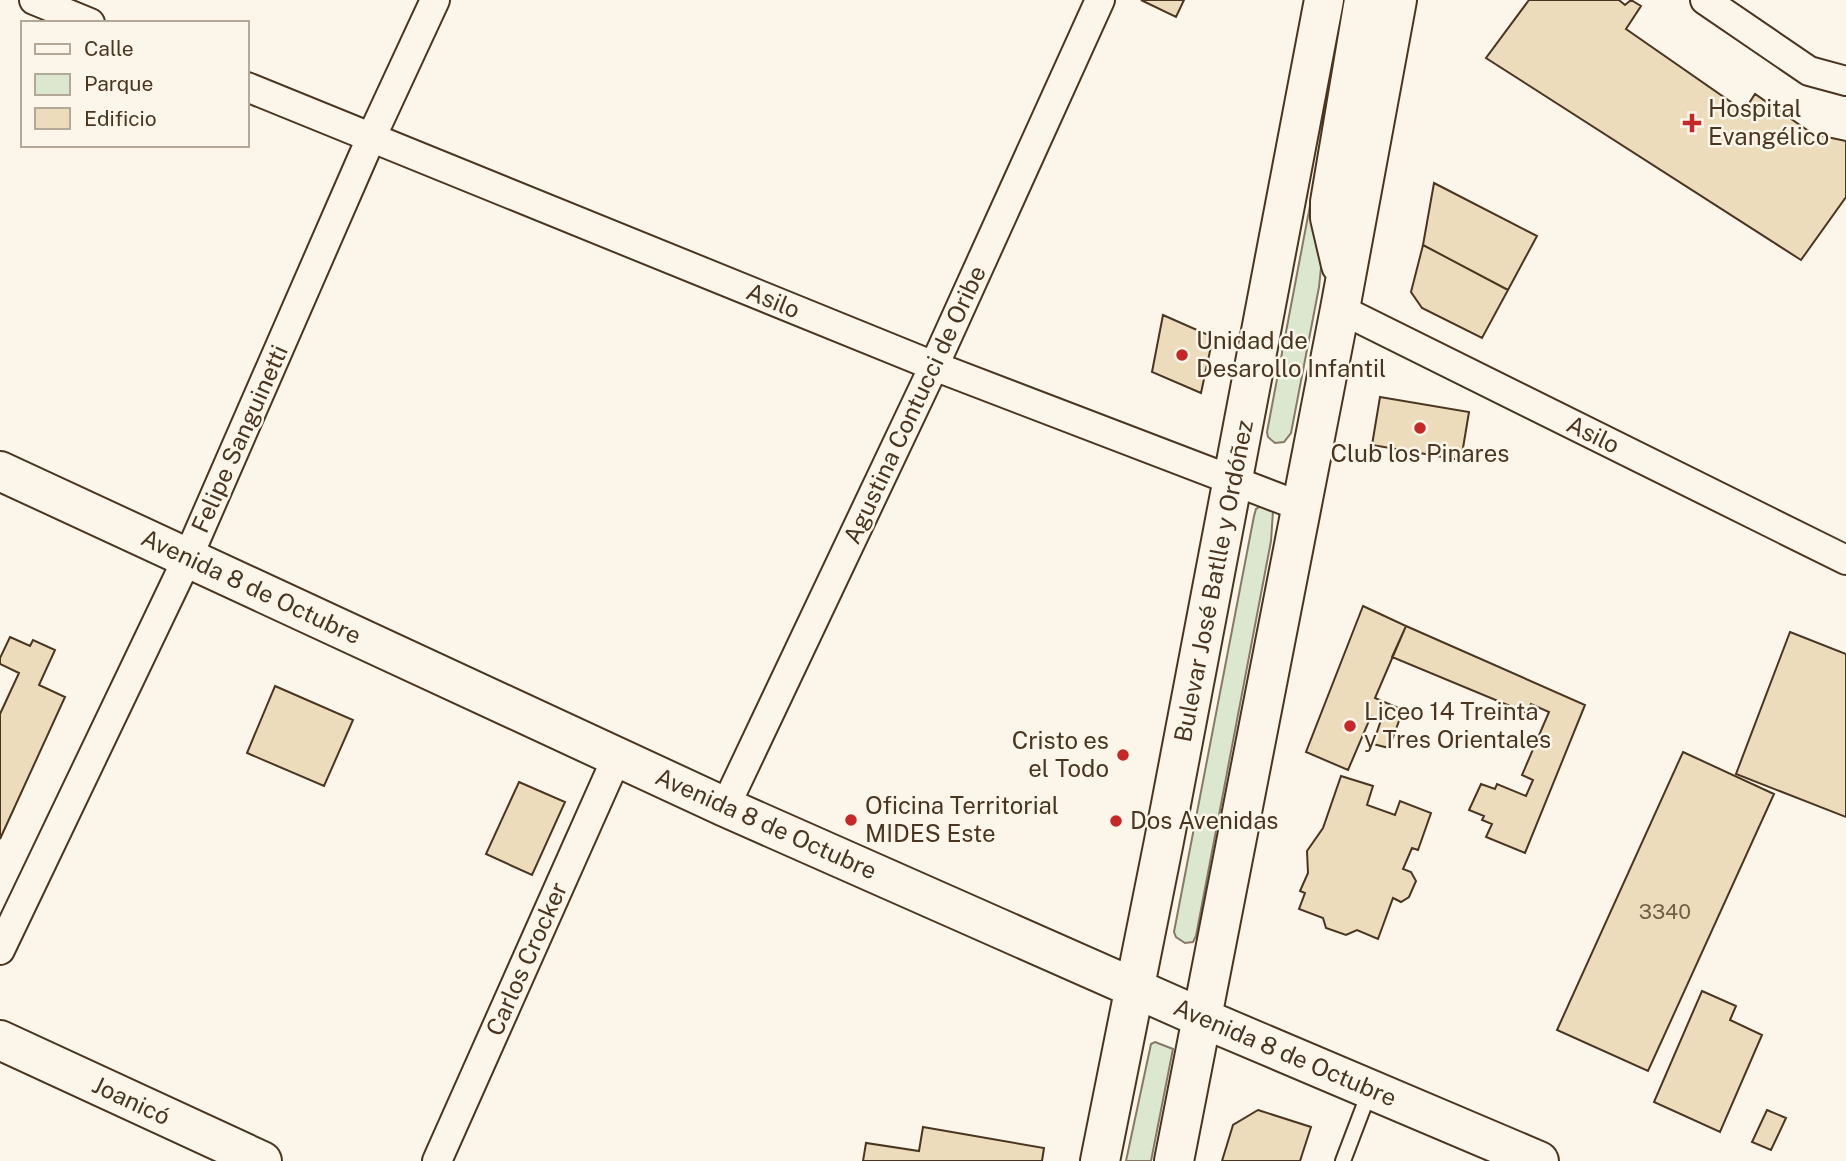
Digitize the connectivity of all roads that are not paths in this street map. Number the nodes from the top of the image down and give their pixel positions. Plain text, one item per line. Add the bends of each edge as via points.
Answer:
1 (34, 0) edge
2 (435, 0) edge
3 (1100, 0) edge
4 (1324, 0) edge
5 (1364, 0) edge
6 (1397, 0) edge
7 (1705, 0) edge
8 (85, 21) edge
9 (1846, 81) edge
10 (248, 87) edge
11 (371, 138) junction
12 (1343, 295) junction
13 (934, 366) junction
14 (0, 471) edge
15 (1233, 480) junction
16 (1302, 507) junction
17 (188, 557) junction
18 (1846, 560) edge
19 (617, 757) junction
20 (725, 807) junction
21 (0, 950) edge
22 (1133, 986) junction
23 (1202, 1018) junction
24 (0, 1040) edge
25 (1370, 1090) junction
26 (262, 1161) edge
27 (438, 1161) edge
28 (1100, 1161) edge
29 (1174, 1161) edge
30 (1343, 1161) edge
31 (1539, 1161) edge

1 - 8 street
2 - 11 street, Felipe Sanguinetti
3 - 13 street, Agustina Contucci de Oribe
4 - 15 main road, Bulevar José Batlle y Ordóñez
5 - 12 main road via 1330,202
6 - 12 main road
7 - 9 street via 1809,71
10 - 11 street, Asilo
11 - 13 street, Asilo
11 - 17 street, Felipe Sanguinetti
12 - 16 main road
12 - 18 street, Asilo
13 - 15 street, Asilo
13 - 20 street, Agustina Contucci de Oribe
14 - 17 main road, Avenida 8 de Octubre
15 - 16 street, Asilo
15 - 22 main road, Bulevar José Batlle y Ordóñez
16 - 23 main road
17 - 19 main road, Avenida 8 de Octubre
17 - 21 street, Felipe Sanguinetti
19 - 20 main road, Avenida 8 de Octubre
19 - 27 street, Carlos Crocker
20 - 22 main road, Avenida 8 de Octubre
22 - 23 main road, Avenida 8 de Octubre
22 - 28 main road, Bulevar José Batlle y Ordóñez
23 - 25 main road, Avenida 8 de Octubre
23 - 29 main road
24 - 26 main road, Joanicó
25 - 30 lane
25 - 31 main road, Avenida 8 de Octubre

